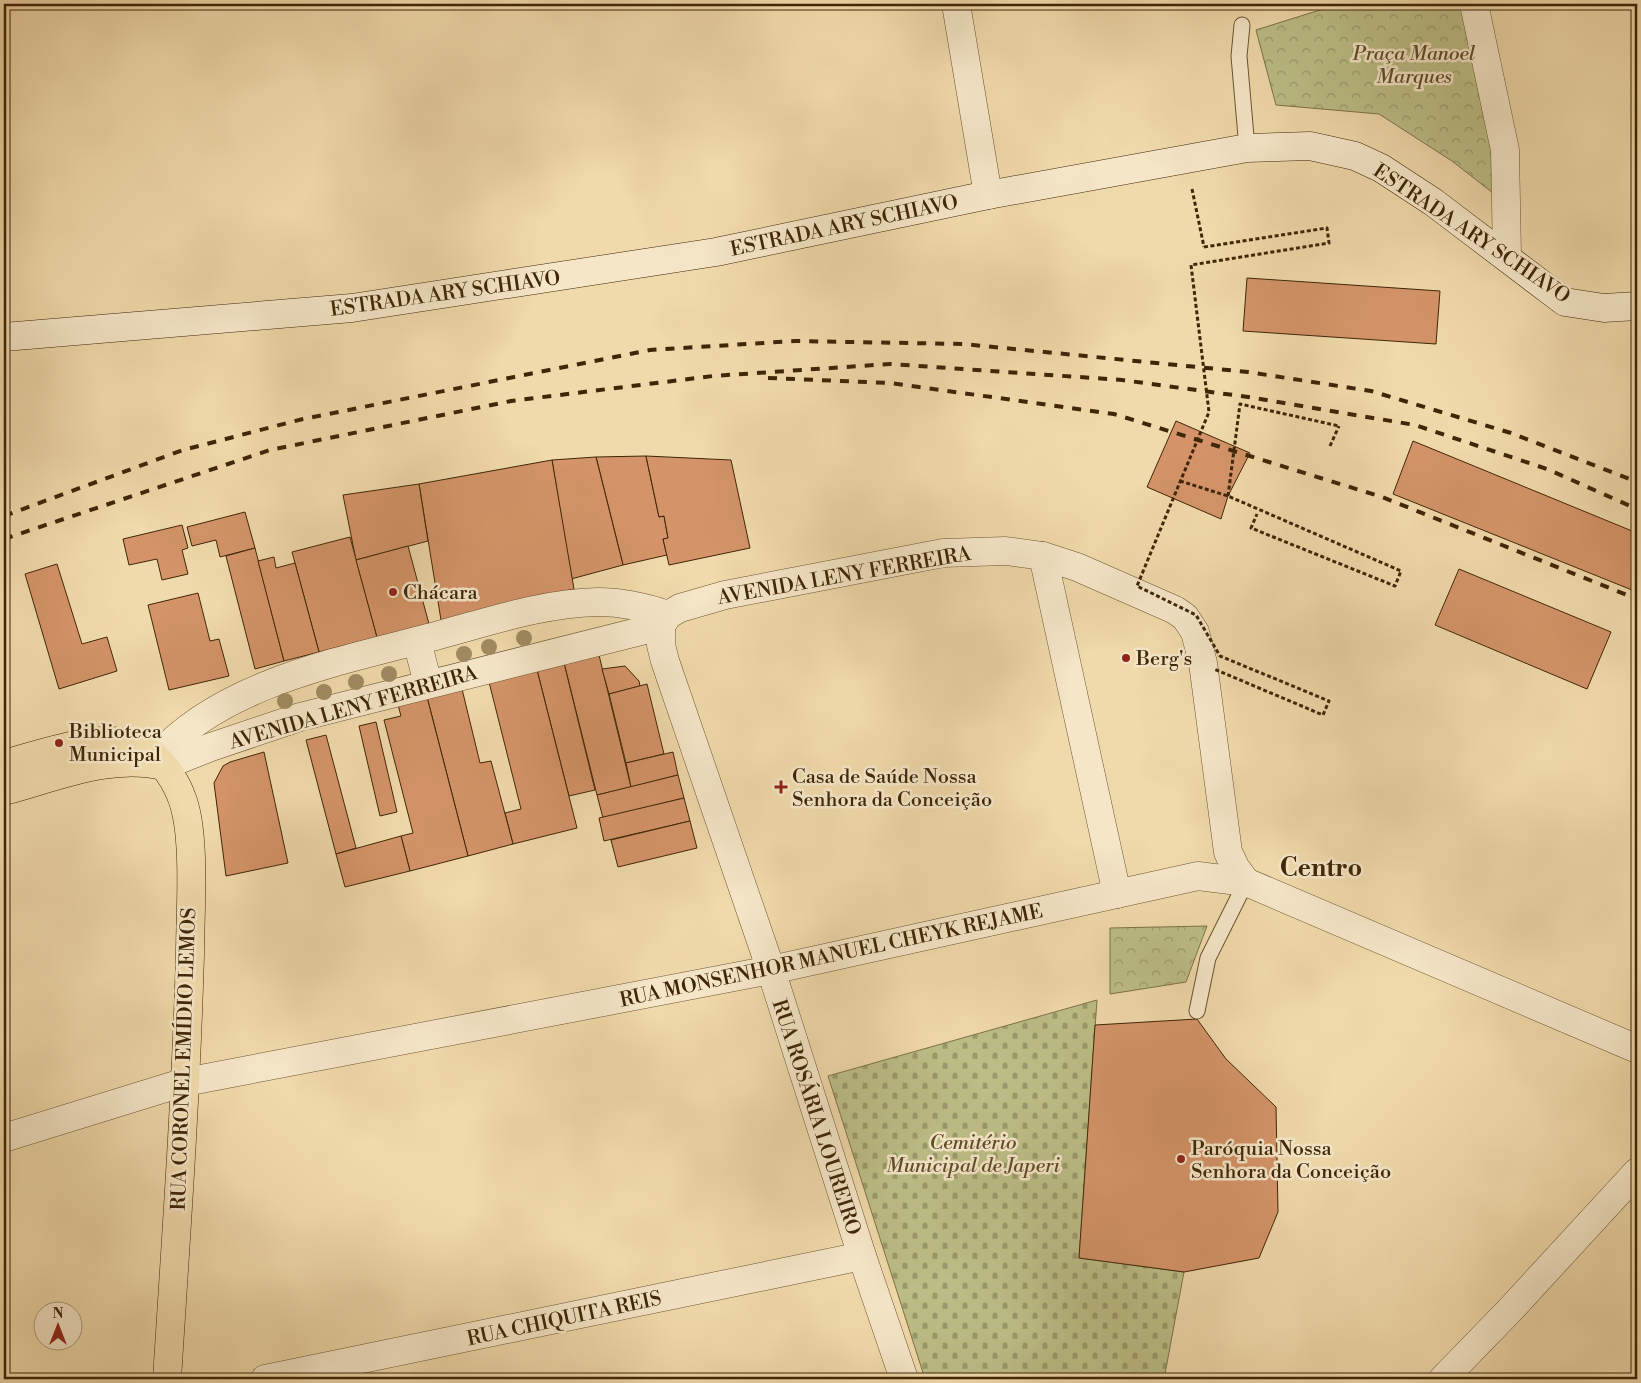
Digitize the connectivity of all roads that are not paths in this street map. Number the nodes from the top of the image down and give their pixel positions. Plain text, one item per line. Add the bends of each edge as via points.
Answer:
1 (956, 4) edge
2 (1474, 4) edge
3 (1242, 25) dead end
4 (1247, 148) junction
5 (988, 196) junction
6 (1506, 256) junction
7 (1637, 306) edge
8 (9, 342) edge
9 (1044, 556) junction
10 (664, 620) junction
11 (417, 641) junction
12 (428, 684) junction
13 (156, 758) junction
14 (4, 764) edge
15 (4, 791) edge
16 (1246, 882) junction
17 (1117, 894) junction
18 (770, 970) junction
19 (1197, 1011) dead end
20 (1637, 1048) edge
21 (184, 1082) junction
22 (4, 1138) edge
23 (1637, 1172) edge
24 (862, 1256) junction
25 (168, 1379) edge
26 (266, 1379) edge
27 (904, 1379) edge
28 (1443, 1379) edge

1 - 5 street
2 - 6 street via 1505,150
3 - 4 lane via 1239,56
4 - 5 street, ESTRADA ARY SCHIAVO
4 - 6 street, ESTRADA ARY SCHIAVO via 1310,146 1355,156 1397,178
5 - 8 street, ESTRADA ARY SCHIAVO via 716,252 352,308
6 - 7 street, ESTRADA ARY SCHIAVO via 1565,302 1604,308
9 - 10 street, AVENIDA LENY FERREIRA via 1006,551 944,553 725,595 680,608
9 - 16 street, AVENIDA LENY FERREIRA via 1163,603 1185,617 1191,626 1203,663 1228,852
9 - 17 street
10 - 11 street, AVENIDA LENY FERREIRA via 628,604 564,604
10 - 12 street, AVENIDA LENY FERREIRA
10 - 18 street, RUA ROSÁRIA LOUREIRO via 661,645 665,661
11 - 12 street
11 - 13 street, AVENIDA LENY FERREIRA via 280,679 250,692 184,732
12 - 13 street, AVENIDA LENY FERREIRA
13 - 14 main road via 126,742 110,741 76,745
13 - 15 main road, AVENIDA LENY FERREIRA via 98,766
13 - 21 main road, RUA CORONEL EMÍDIO LEMOS via 184,802 189,849 190,947
16 - 17 street, RUA MONSENHOR MANUEL CHEYK REJAME via 1198,876
16 - 19 lane via 1208,958
16 - 20 street, RUA MONSENHOR MANUEL CHEYK REJAME
17 - 18 street, RUA MONSENHOR MANUEL CHEYK REJAME
18 - 21 street, RUA MONSENHOR MANUEL CHEYK REJAME
18 - 24 street, RUA ROSÁRIA LOUREIRO
21 - 22 street, RUA MONSENHOR MANUEL CHEYK REJAME
21 - 25 main road, RUA CORONEL EMÍDIO LEMOS
23 - 28 street
24 - 26 street, RUA CHIQUITA REIS
24 - 27 street, RUA ROSÁRIA LOUREIRO

